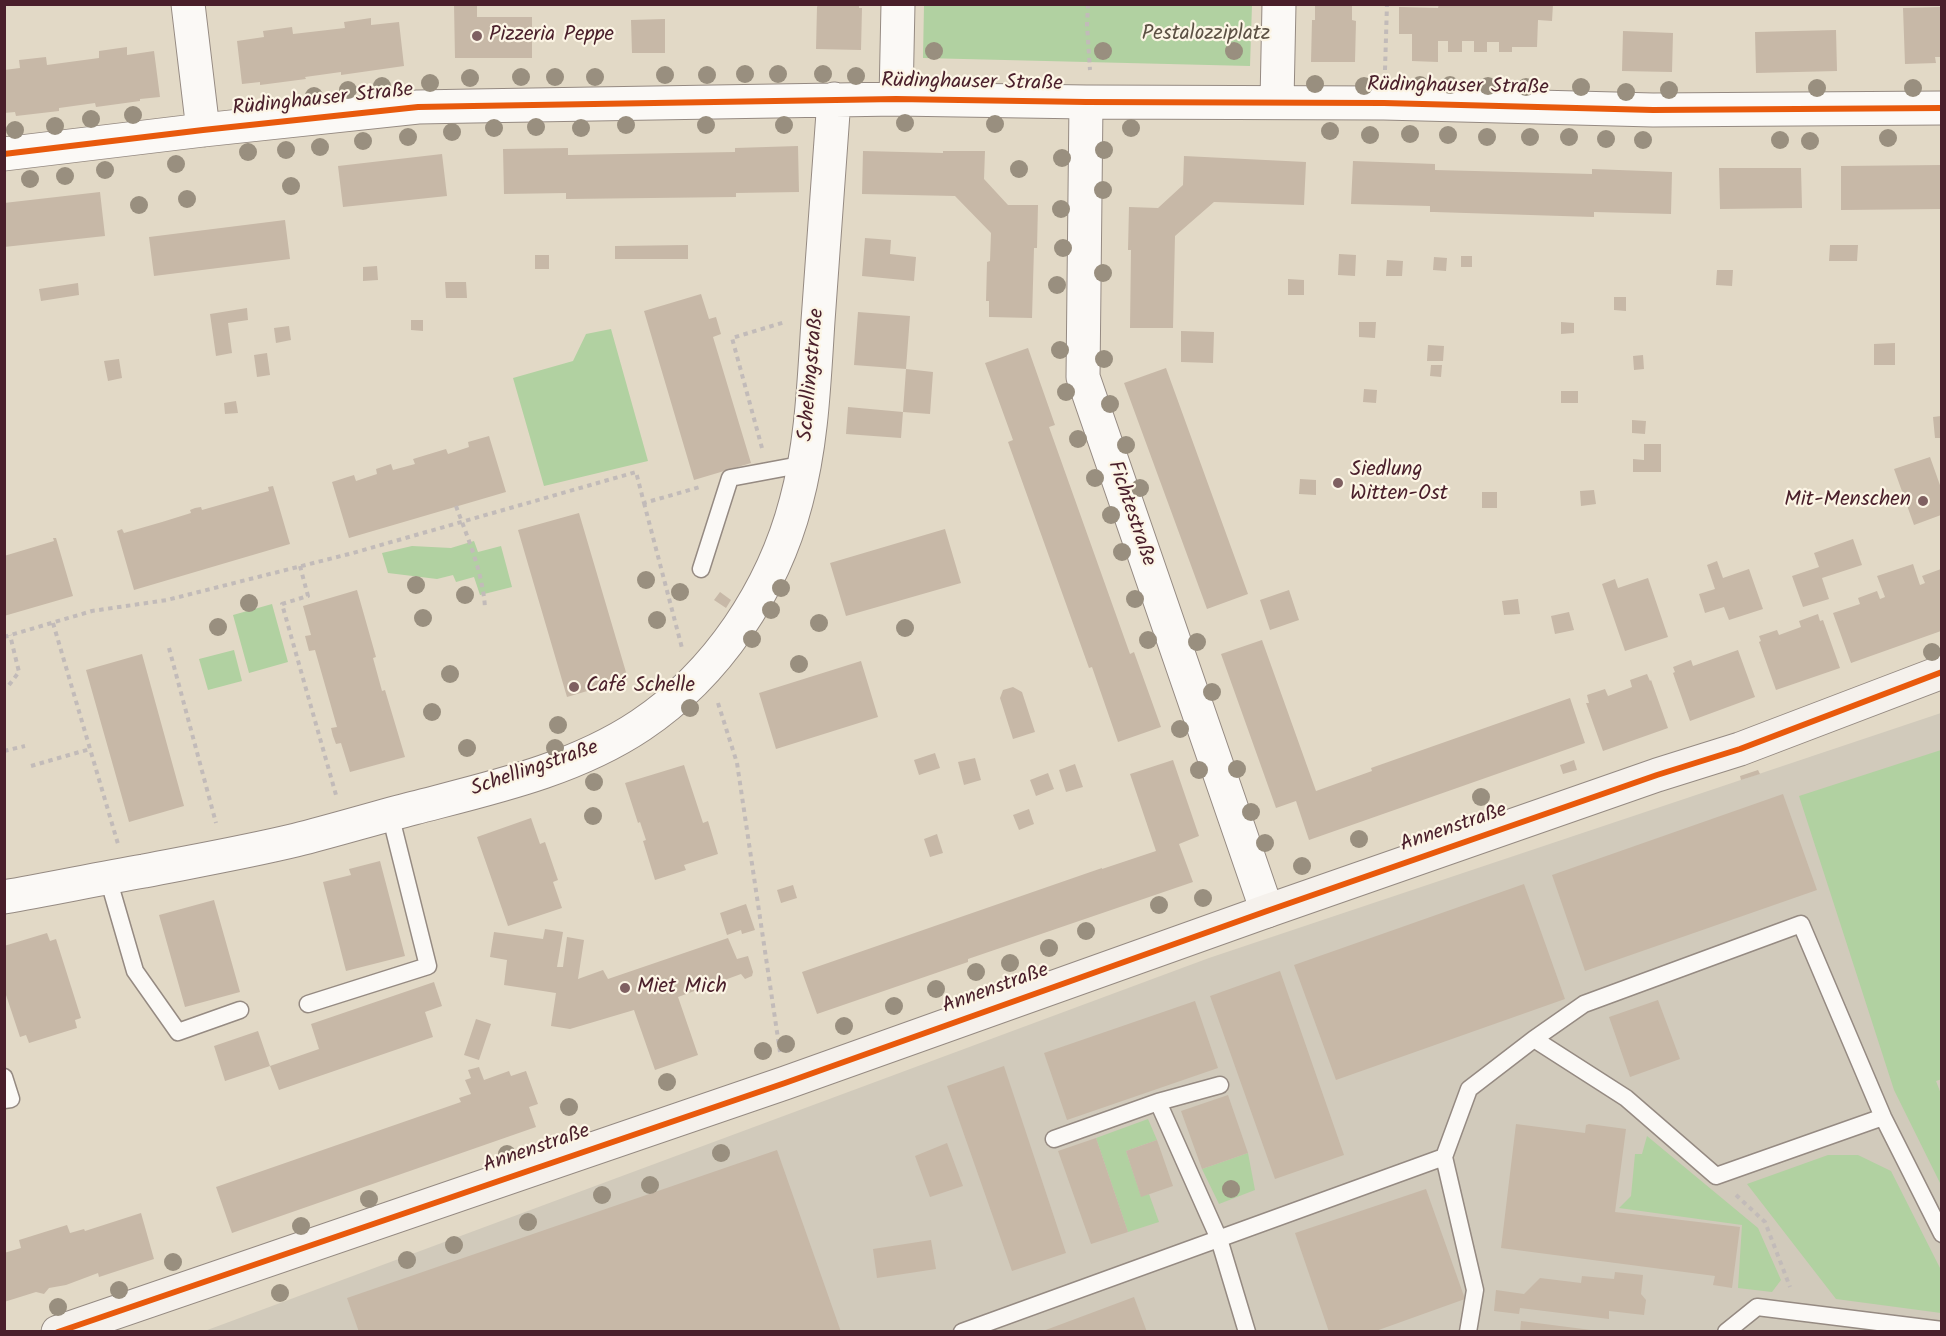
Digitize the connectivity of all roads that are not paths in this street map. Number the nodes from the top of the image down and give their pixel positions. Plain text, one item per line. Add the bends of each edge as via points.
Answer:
1 (188, 4) edge
2 (898, 4) edge
3 (1279, 4) edge
4 (834, 99) junction
5 (896, 99) junction
6 (1278, 101) junction
7 (1086, 102) junction
8 (1941, 108) edge
9 (203, 130) junction
10 (4, 154) edge
11 (805, 464) junction
12 (701, 569) dead end
13 (1941, 672) edge
14 (377, 818) junction
15 (123, 875) junction
16 (4, 897) edge
17 (1267, 911) junction
18 (308, 1004) dead end
19 (240, 1010) dead end
20 (1534, 1039) junction
21 (4, 1077) edge
22 (1220, 1085) dead end
23 (4, 1100) edge
24 (1158, 1102) junction
25 (1883, 1117) junction
26 (1054, 1139) dead end
27 (1444, 1157) junction
28 (1941, 1234) edge
29 (1219, 1239) junction
30 (1941, 1330) edge
31 (965, 1331) edge
32 (58, 1332) edge
33 (1247, 1332) edge
34 (1468, 1332) edge
35 (1726, 1332) edge

1 - 9 street
2 - 5 street
3 - 6 street
4 - 5 street, Rüdinghauser Straße
4 - 9 street, Rüdinghauser Straße via 418,107
4 - 11 street, Schellingstraße
5 - 7 street, Rüdinghauser Straße
6 - 7 street, Rüdinghauser Straße
6 - 8 street, Rüdinghauser Straße via 1653,110
7 - 17 street, Fichtestraße via 1083,377
9 - 10 street, Rüdinghauser Straße
11 - 12 lane via 730,478
11 - 14 street, Schellingstraße via 775,562 756,601 699,676 645,723 586,756 496,786
13 - 17 street, Annenstraße via 1740,749
14 - 15 street, Schellingstraße via 225,856
14 - 18 lane via 428,966
15 - 16 street, Schellingstraße
15 - 19 lane via 135,971 178,1032
17 - 32 street, Annenstraße via 784,1083
20 - 25 lane via 1626,1098 1716,1176
20 - 25 lane via 1584,1004 1801,924
20 - 27 lane via 1469,1089
21 - 23 lane via 11,1099
22 - 24 lane
24 - 26 lane
24 - 29 lane
25 - 28 lane
27 - 29 lane
27 - 34 lane via 1475,1290
29 - 31 lane
29 - 33 lane
30 - 35 lane via 1757,1307

